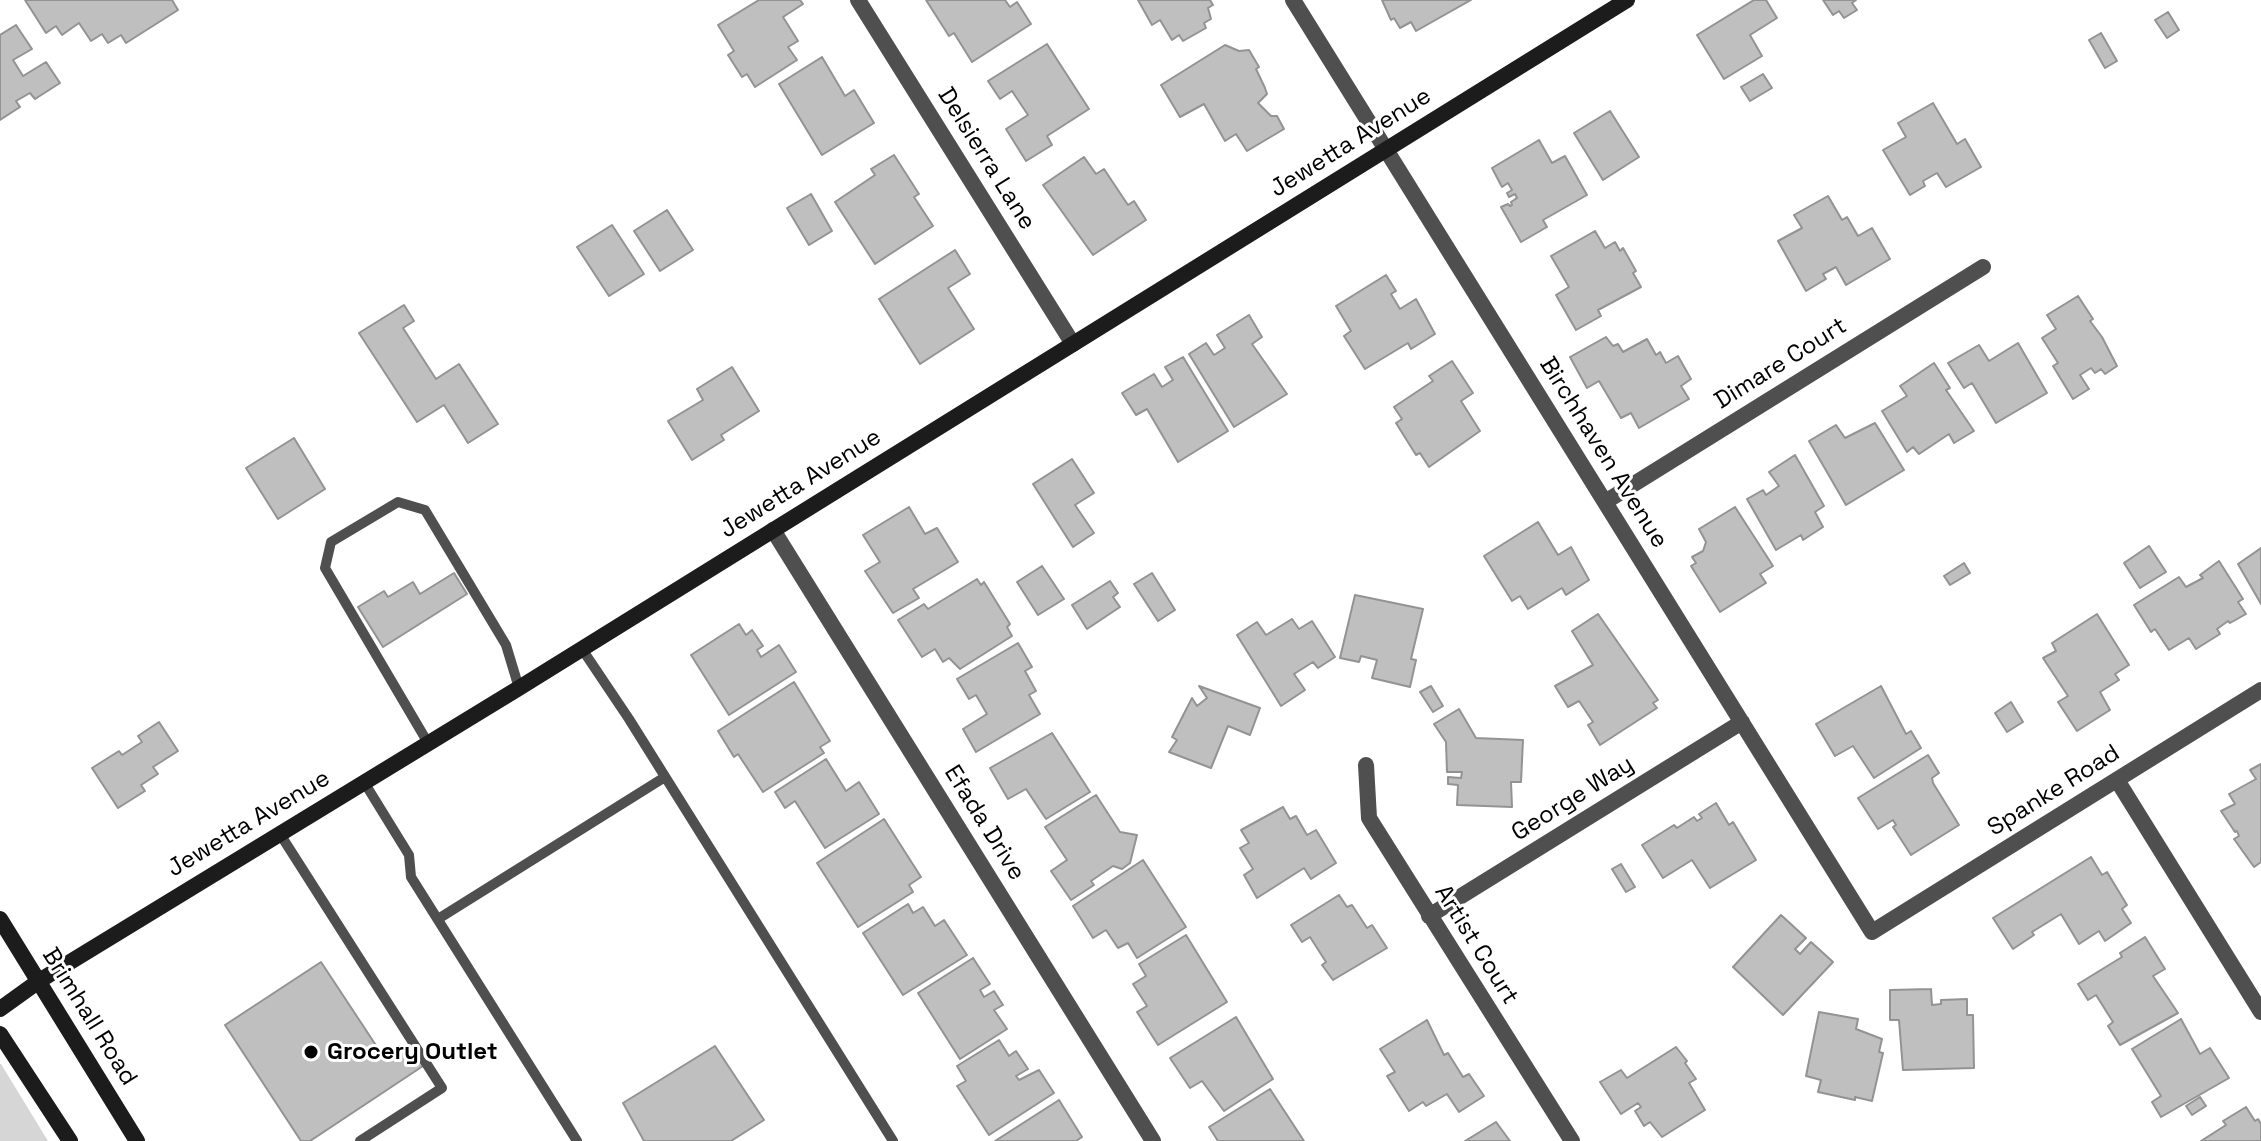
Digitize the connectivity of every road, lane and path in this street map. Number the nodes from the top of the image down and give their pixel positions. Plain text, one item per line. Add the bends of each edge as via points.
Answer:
1 (858, 0) edge
2 (1293, 0) edge
3 (1627, 0) edge
4 (1386, 149) junction
5 (1983, 267) dead end
6 (1073, 344) junction
7 (1605, 502) junction
8 (773, 530) junction
9 (582, 649) junction
10 (519, 688) junction
11 (2261, 690) edge
12 (1742, 722) junction
13 (428, 743) junction
14 (1366, 765) dead end
15 (665, 777) junction
16 (2117, 780) junction
17 (364, 782) junction
18 (280, 834) junction
19 (1429, 916) junction
20 (0, 919) edge
21 (438, 919) junction
22 (1872, 932) joint
23 (39, 981) junction
24 (0, 1009) edge
25 (2261, 1012) edge
26 (0, 1034) edge
27 (70, 1141) edge
28 (137, 1141) edge
29 (360, 1141) edge
30 (577, 1141) edge
31 (893, 1141) edge
32 (1153, 1141) edge
33 (1572, 1141) edge

1 - 6 street, Delsierra Lane
2 - 4 street, Birchhaven Avenue
3 - 4 street, Jewetta Avenue
4 - 6 street, Jewetta Avenue
4 - 7 street, Birchhaven Avenue
5 - 7 street, Dimare Court
6 - 8 street, Jewetta Avenue
7 - 12 street, Birchhaven Avenue
8 - 9 street, Jewetta Avenue
8 - 32 street, Efada Drive
9 - 10 street, Jewetta Avenue
9 - 15 lane
10 - 13 street, Jewetta Avenue
10 - 13 lane via 506,645 425,510 398,502 331,542 325,568
11 - 16 street, Spanke Road
12 - 19 street, George Way
12 - 22 street, Birchhaven Avenue
13 - 17 street, Jewetta Avenue
14 - 19 street, Artist Court via 1369,818
15 - 21 lane
15 - 31 lane
16 - 22 street, Spanke Road
16 - 25 street
17 - 18 street, Jewetta Avenue
17 - 21 lane via 409,855 411,877
18 - 23 street, Jewetta Avenue
18 - 29 lane via 442,1088
19 - 33 street, Artist Court
20 - 23 street, Brimhall Road
21 - 30 lane
23 - 24 street, Jewetta Avenue
23 - 28 street, Brimhall Road
26 - 27 street

